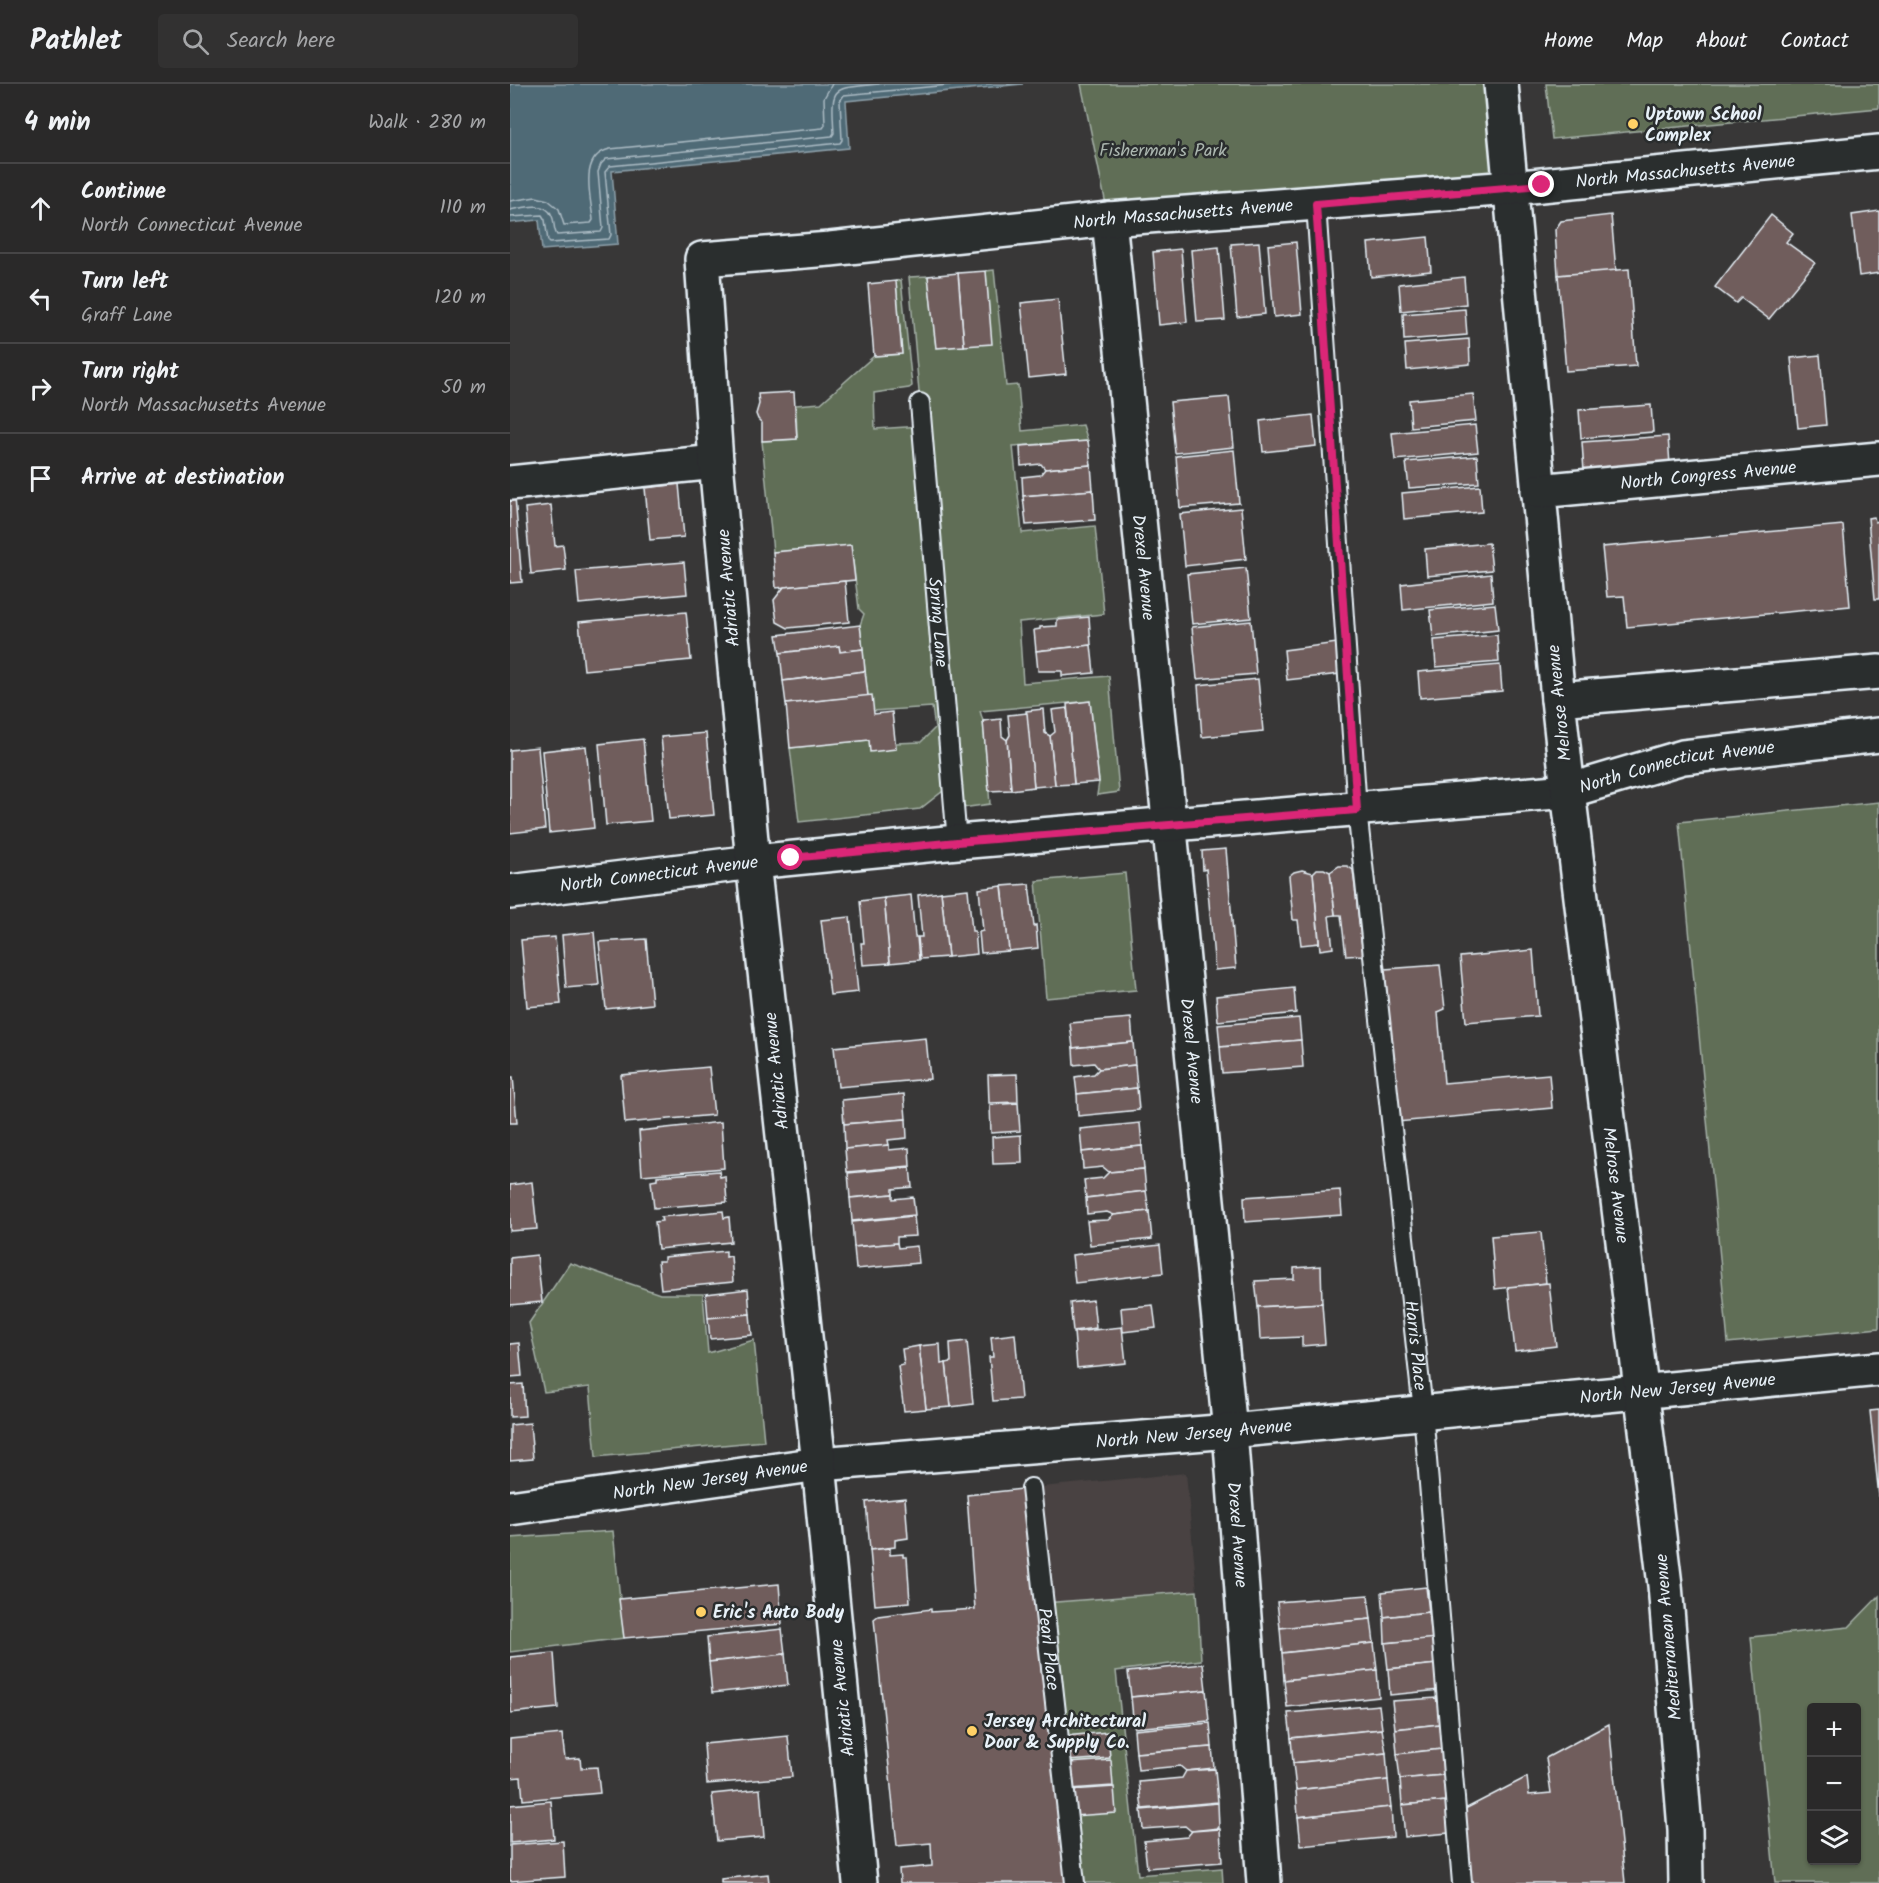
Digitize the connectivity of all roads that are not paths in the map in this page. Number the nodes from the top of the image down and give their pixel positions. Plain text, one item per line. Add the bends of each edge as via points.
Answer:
1 (1501, 84) edge
2 (1879, 152) edge
3 (1510, 188) junction
4 (1316, 204) junction
5 (1109, 219) junction
6 (702, 258) joint
7 (920, 403) dead end
8 (1879, 459) edge
9 (716, 462) junction
10 (510, 483) edge
11 (1538, 491) junction
12 (1879, 672) edge
13 (1558, 699) junction
14 (1879, 735) edge
15 (1568, 791) junction
16 (1357, 810) junction
17 (1170, 825) junction
18 (957, 842) junction
19 (753, 862) junction
20 (510, 892) edge
21 (1879, 1369) edge
22 (1641, 1391) junction
23 (1423, 1411) junction
24 (1230, 1431) junction
25 (819, 1464) junction
26 (1031, 1488) dead end
27 (510, 1508) edge
28 (860, 1883) edge
29 (1075, 1883) edge
30 (1264, 1883) edge
31 (1462, 1883) edge
32 (1686, 1883) edge

1 - 3 street, Melrose Avenue
2 - 3 street, North Massachusetts Avenue
3 - 4 street, North Massachusetts Avenue
3 - 11 street, Melrose Avenue
4 - 5 street, North Massachusetts Avenue
4 - 16 lane, Harris Place
5 - 6 street, North Massachusetts Avenue via 830,249
5 - 17 street, Drexel Avenue
6 - 9 street, Adriatic Avenue
7 - 18 lane, Spring Lane
8 - 11 street, North Congress Avenue
9 - 10 street
9 - 19 street, Adriatic Avenue
11 - 13 street, Melrose Avenue
12 - 13 street
13 - 15 street, Melrose Avenue
14 - 15 street, North Connecticut Avenue via 1683,757
15 - 16 street, North Connecticut Avenue
15 - 22 street, Melrose Avenue
16 - 17 street, North Connecticut Avenue
16 - 23 lane, Harris Place
17 - 18 street, North Connecticut Avenue
17 - 24 street, Drexel Avenue
18 - 19 street, North Connecticut Avenue
19 - 20 street, North Connecticut Avenue
19 - 25 street, Adriatic Avenue
21 - 22 street, North New Jersey Avenue
22 - 23 street, North New Jersey Avenue
22 - 32 street, Mediterranean Avenue via 1665,1585
23 - 24 street, North New Jersey Avenue
23 - 31 lane, Harris Place
24 - 25 street, North New Jersey Avenue
24 - 30 street, Drexel Avenue
25 - 27 street, North New Jersey Avenue
25 - 28 street, Adriatic Avenue
26 - 29 lane, Pearl Place

